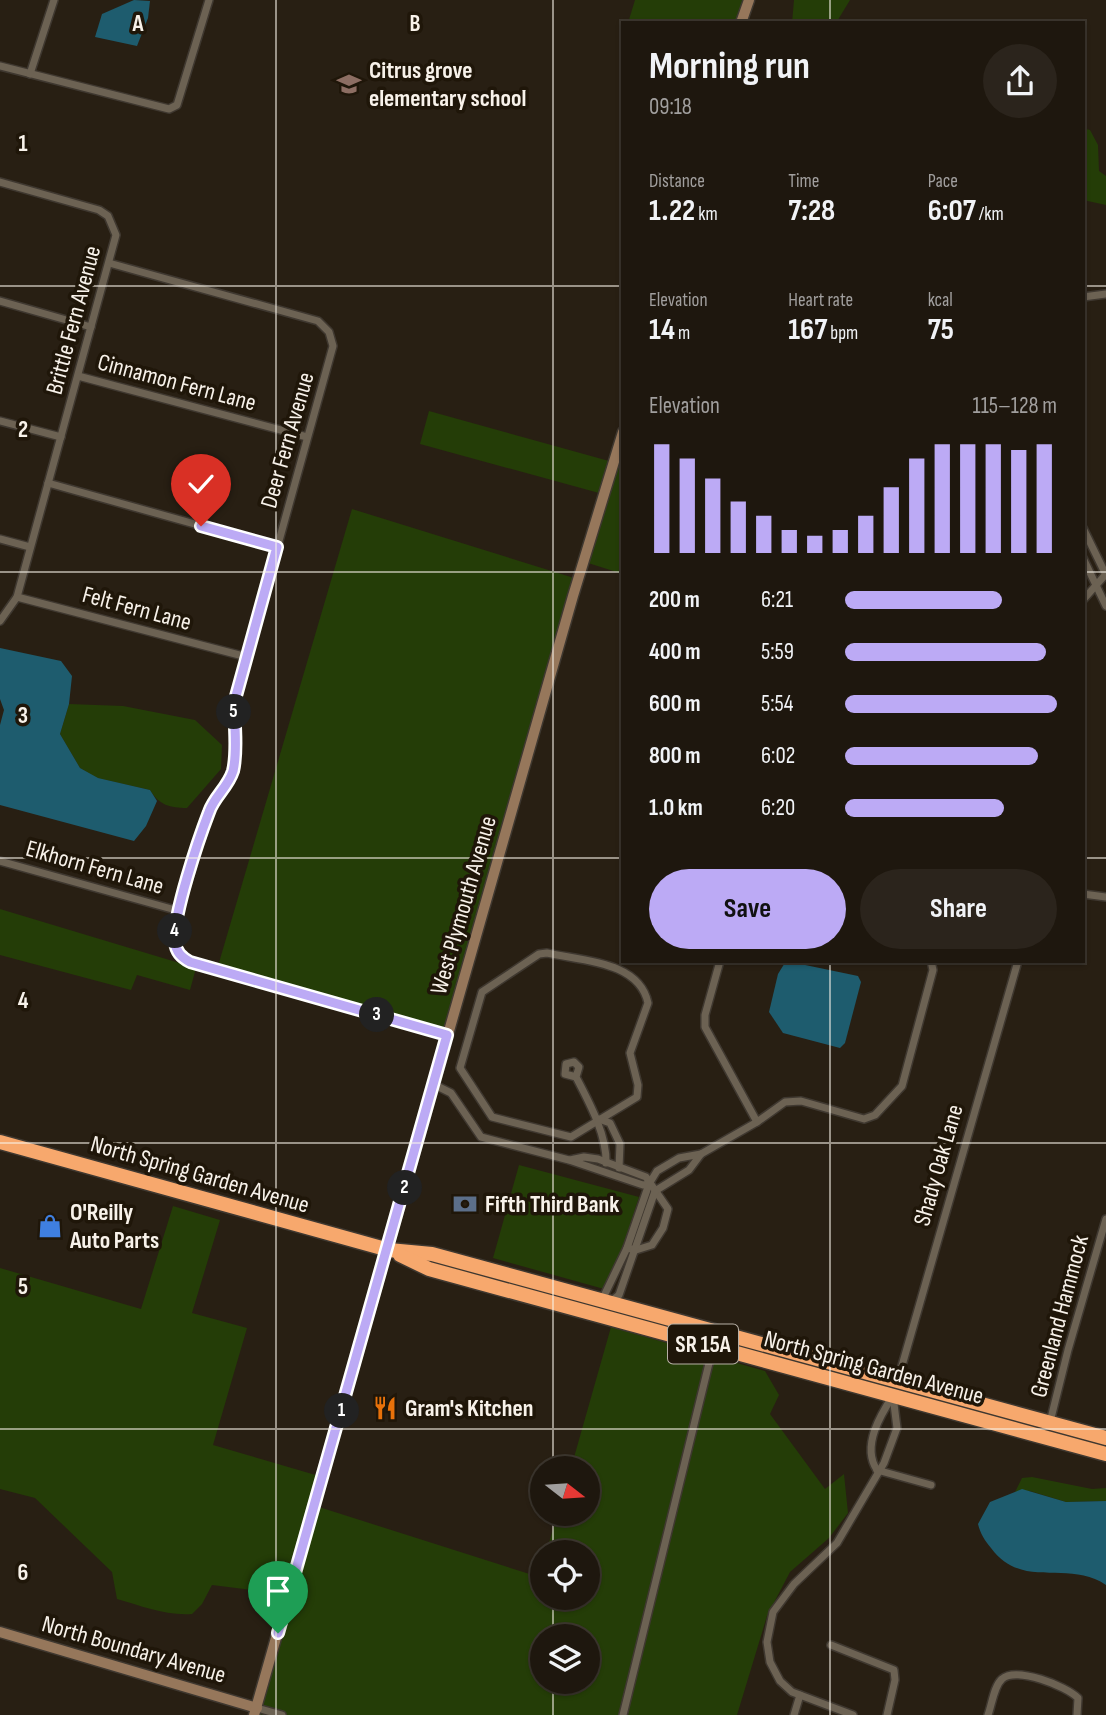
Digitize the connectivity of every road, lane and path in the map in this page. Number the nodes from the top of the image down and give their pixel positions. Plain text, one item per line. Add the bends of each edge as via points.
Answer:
1 (54, 0) edge
2 (209, 0) edge
3 (749, 0) edge
4 (742, 21) edge
5 (0, 66) edge
6 (30, 74) junction
7 (0, 182) edge
8 (109, 263) junction
9 (1106, 294) edge
10 (1085, 297) edge
11 (0, 301) edge
12 (92, 327) junction
13 (78, 376) junction
14 (0, 421) edge
15 (61, 437) junction
16 (307, 437) junction
17 (621, 439) edge
18 (48, 483) junction
19 (1085, 532) edge
20 (0, 539) edge
21 (30, 547) junction
22 (277, 547) junction
23 (1085, 562) edge
24 (1106, 574) edge
25 (1096, 582) junction
26 (17, 597) junction
27 (1085, 597) edge
28 (1106, 606) edge
29 (0, 621) edge
30 (247, 657) junction
31 (0, 861) edge
32 (1085, 894) edge
33 (1106, 897) edge
34 (179, 911) junction
35 (719, 963) edge
36 (931, 963) edge
37 (1017, 963) edge
38 (447, 1035) junction
39 (576, 1077) dead end
40 (433, 1084) junction
41 (599, 1119) junction
42 (757, 1122) junction
43 (0, 1142) edge
44 (620, 1148) junction
45 (605, 1149) junction
46 (701, 1154) junction
47 (569, 1160) junction
48 (606, 1162) junction
49 (619, 1167) junction
50 (664, 1167) junction
51 (604, 1172) junction
52 (617, 1176) junction
53 (673, 1180) junction
54 (649, 1184) junction
55 (655, 1191) junction
56 (1106, 1219) edge
57 (632, 1249) junction
58 (389, 1250) junction
59 (605, 1307) junction
60 (713, 1347) junction
61 (898, 1381) junction
62 (894, 1396) junction
63 (1050, 1423) junction
64 (874, 1438) junction
65 (1106, 1438) edge
66 (892, 1442) junction
67 (1106, 1454) edge
68 (877, 1470) junction
69 (931, 1485) dead end
70 (0, 1632) edge
71 (831, 1645) dead end
72 (800, 1695) junction
73 (256, 1711) edge
74 (282, 1715) edge
75 (623, 1715) edge
76 (794, 1715) edge
77 (853, 1715) edge
78 (887, 1715) edge
79 (988, 1715) edge
80 (1077, 1715) edge

1 - 6 street
2 - 6 street via 177,106 169,110
3 - 4 street
5 - 6 street
7 - 8 street, Brittle Fern Avenue via 108,216 116,235
8 - 12 street, Brittle Fern Avenue
8 - 16 street, Deer Fern Avenue via 325,325 333,346
9 - 10 street
11 - 12 street
12 - 13 street, Brittle Fern Avenue
13 - 15 street, Brittle Fern Avenue
13 - 16 street, Cinnamon Fern Lane
14 - 15 street
15 - 18 street, Brittle Fern Avenue
16 - 22 street, Deer Fern Avenue
17 - 38 street, West Plymouth Avenue
18 - 21 street, Brittle Fern Avenue
18 - 22 street
19 - 24 street
20 - 21 street
21 - 26 street, Brittle Fern Avenue
22 - 30 street, Deer Fern Avenue
23 - 25 street
24 - 25 street
25 - 27 street
25 - 28 street
26 - 29 street, Brittle Fern Avenue
26 - 30 street, Felt Fern Lane
30 - 34 street, Deer Fern Avenue via 233,715 235,762 209,811
31 - 34 street, Elkhorn Fern Lane
32 - 33 street
34 - 38 street, Deer Fern Avenue via 175,943 178,953 190,962
35 - 42 street via 705,1027
36 - 42 street via 902,1086 875,1115 864,1119 801,1101 785,1102
37 - 61 street, Shady Oak Lane
38 - 40 street, West Plymouth Avenue
39 - 41 street
40 - 47 street via 451,1093 481,1137
40 - 58 street, West Plymouth Avenue
41 - 41 street via 637,1097 629,1054 647,1014 647,996 627,972 539,954 482,992 460,1068 492,1117 566,1138
41 - 44 street via 610,1123
41 - 45 street
42 - 46 street
43 - 58 highway, North Spring Garden Avenue / SR 15A
44 - 45 street
44 - 49 street
45 - 48 street
46 - 50 street via 679,1158
46 - 53 street via 689,1170
47 - 48 street via 584,1157
47 - 51 street
48 - 49 street
48 - 51 street
49 - 52 street
49 - 54 street via 646,1177
50 - 53 street
50 - 54 street
51 - 52 street
52 - 54 street
53 - 55 street
54 - 55 street
54 - 57 street
55 - 57 street
55 - 57 street via 666,1202 667,1217 652,1245
56 - 63 street, Greenland Hammock
57 - 59 street via 619,1295
58 - 59 highway, North Spring Garden Avenue / SR 15A via 432,1254
58 - 59 highway, North Spring Garden Avenue / SR 15A via 429,1269 583,1311
58 - 73 street, West Plymouth Avenue
59 - 60 highway, North Spring Garden Avenue / SR 15A
59 - 61 highway, North Spring Garden Avenue / SR 15A via 613,1312 633,1309
60 - 62 highway, North Spring Garden Avenue / SR 15A
60 - 75 street
61 - 62 street, Shady Oak Lane
61 - 63 highway, North Spring Garden Avenue / SR 15A
62 - 64 street via 883,1409
62 - 66 street via 898,1412
62 - 67 highway, North Spring Garden Avenue / SR 15A
63 - 65 highway, North Spring Garden Avenue / SR 15A
64 - 66 street
64 - 68 street via 872,1463
66 - 68 street
68 - 69 street
68 - 72 street via 855,1518 837,1543 794,1584 769,1622 770,1662 780,1681
70 - 73 street, North Boundary Avenue
71 - 78 street via 894,1670
72 - 76 street
72 - 77 street
73 - 74 street
79 - 80 street via 998,1684 1015,1673 1068,1688 1078,1698

